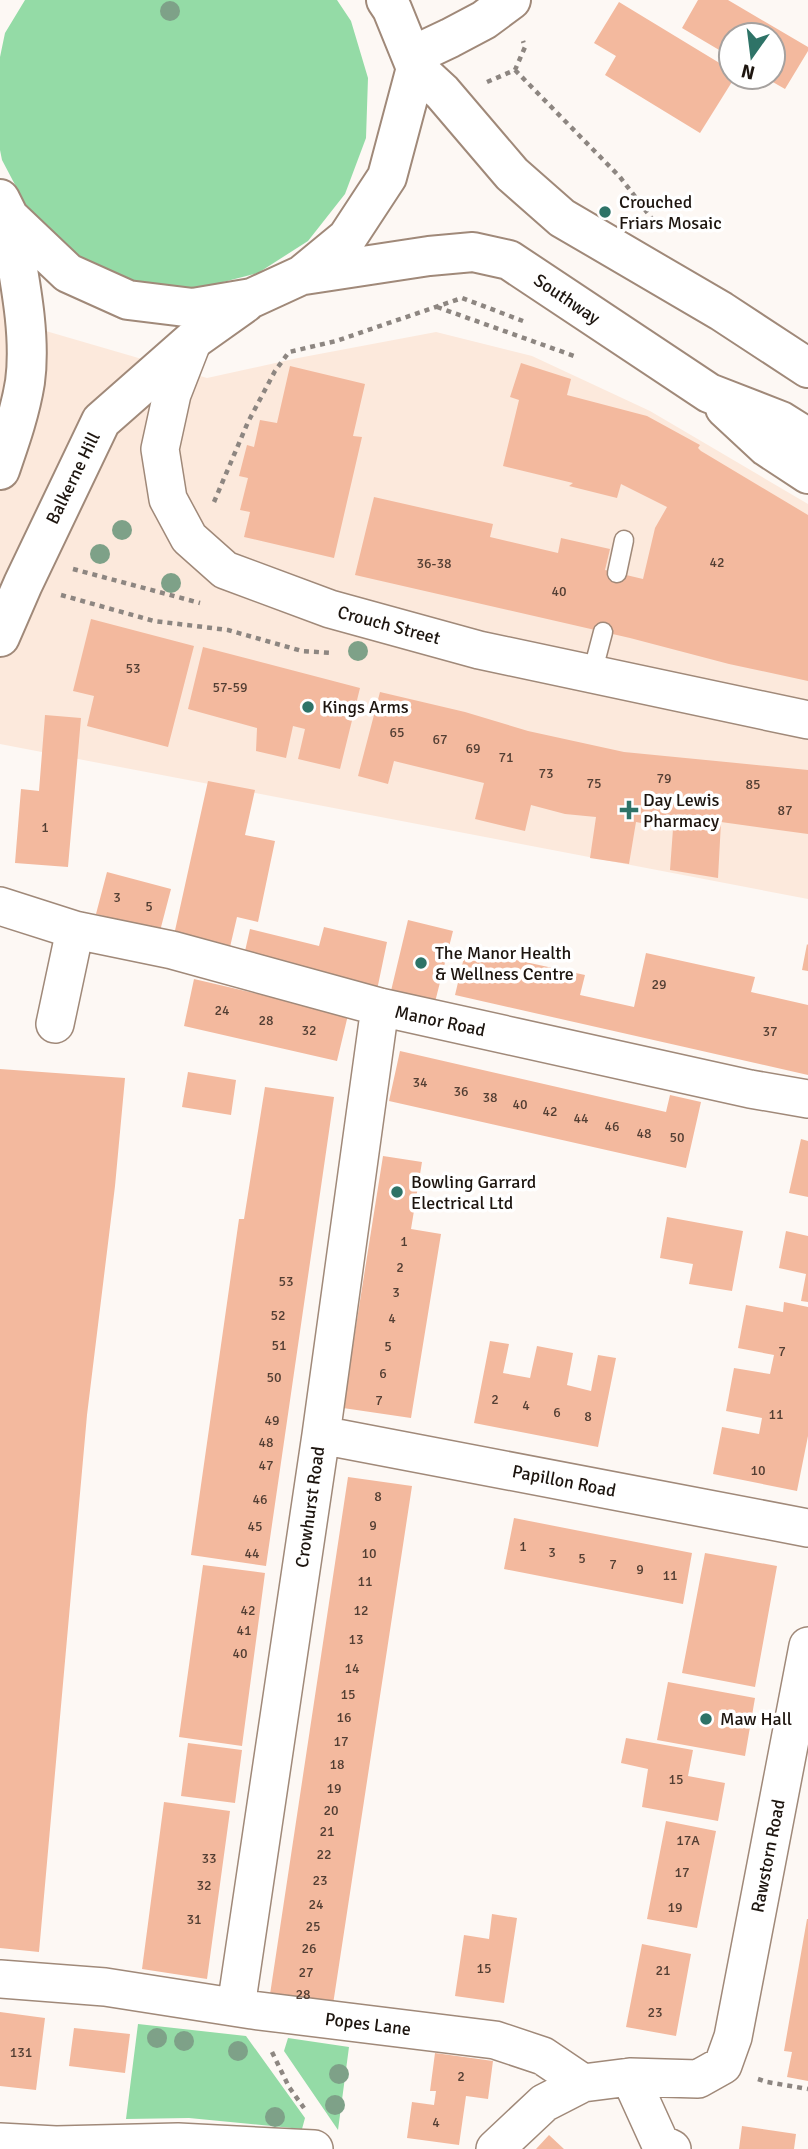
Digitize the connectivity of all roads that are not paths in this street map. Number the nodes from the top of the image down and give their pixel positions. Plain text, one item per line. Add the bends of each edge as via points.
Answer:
1 (386, 0) edge
2 (510, 0) edge
3 (414, 62) junction
4 (4, 208) edge
5 (302, 275) junction
6 (252, 298) junction
7 (193, 340) junction
8 (808, 368) edge
9 (709, 393) junction
10 (808, 438) edge
11 (0, 470) edge
12 (808, 474) edge
13 (624, 540) dead end
14 (617, 573) dead end
15 (603, 632) dead end
16 (0, 637) edge
17 (592, 674) junction
18 (808, 720) edge
19 (0, 906) edge
20 (75, 930) junction
21 (380, 1007) junction
22 (55, 1024) dead end
23 (808, 1100) edge
24 (321, 1435) junction
25 (808, 1528) edge
26 (808, 1646) edge
27 (10, 1980) edge
28 (236, 2007) junction
29 (630, 2077) junction
30 (583, 2083) junction
31 (312, 2132) edge
32 (0, 2142) edge
33 (495, 2149) edge
34 (672, 2149) edge

1 - 3 main road
2 - 3 main road
3 - 5 main road, Southway via 387,177 347,238
3 - 8 main road via 512,174 562,218
4 - 6 main road, Southway via 68,273 128,300 193,308
4 - 11 main road via 26,325 25,380
5 - 6 main road, Southway
5 - 9 main road, Southway via 473,252 509,260
6 - 7 main road, Balkerne Hill
7 - 16 main road, Balkerne Hill via 101,421
7 - 17 street, Crouch Street via 172,394 160,449 173,509 189,538 226,570 330,609 478,650
9 - 10 main road, Southway via 781,421
9 - 12 main road via 767,447
13 - 14 lane
15 - 17 lane
17 - 18 street, Crouch Street
19 - 20 street, Manor Road
20 - 21 street, Manor Road via 172,950
20 - 22 street
21 - 23 street, Manor Road
21 - 24 street, Crowhurst Road
24 - 25 street, Papillon Road
24 - 28 street, Crowhurst Road
26 - 29 street, Rawstorn Road via 733,2037 723,2065 698,2079
27 - 28 street, Popes Lane via 105,1987
28 - 30 street, Popes Lane via 495,2040 543,2056
29 - 30 street
29 - 34 street via 660,2143
30 - 33 street via 544,2103
31 - 32 street via 178,2142

